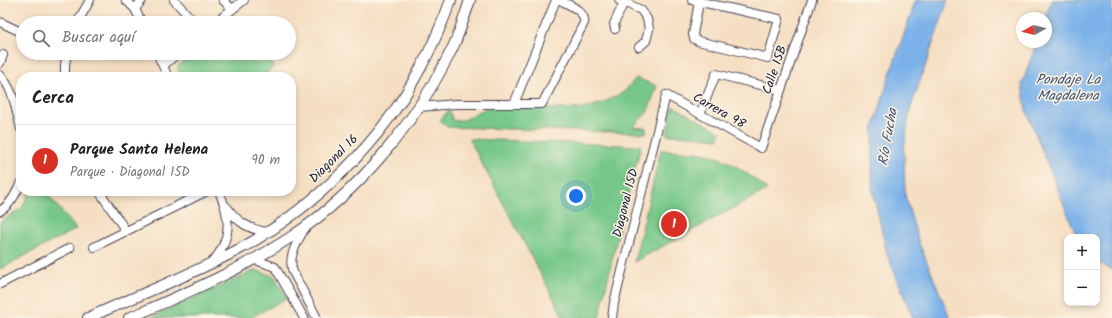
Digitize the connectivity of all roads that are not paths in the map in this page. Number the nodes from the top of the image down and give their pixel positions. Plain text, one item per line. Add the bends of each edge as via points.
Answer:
1 (90, 0) edge
2 (126, 0) edge
3 (142, 0) edge
4 (174, 0) edge
5 (223, 0) edge
6 (244, 0) edge
7 (451, 0) edge
8 (470, 0) edge
9 (556, 0) edge
10 (560, 0) edge
11 (812, 0) edge
12 (621, 1) edge
13 (696, 1) edge
14 (135, 9) junction
15 (232, 9) junction
16 (81, 16) edge
17 (138, 16) edge
18 (189, 16) edge
19 (224, 16) edge
20 (0, 22) edge
21 (615, 28) dead end
22 (16, 30) edge
23 (640, 47) dead end
24 (65, 60) edge
25 (160, 60) edge
26 (170, 60) edge
27 (163, 66) junction
28 (65, 72) edge
29 (166, 72) edge
30 (0, 75) edge
31 (781, 90) junction
32 (666, 95) joint
33 (514, 104) junction
34 (419, 106) junction
35 (16, 112) edge
36 (700, 114) junction
37 (761, 148) joint
38 (16, 192) edge
39 (102, 196) edge
40 (197, 196) edge
41 (221, 196) edge
42 (224, 203) junction
43 (0, 211) edge
44 (305, 227) junction
45 (126, 232) junction
46 (267, 232) junction
47 (94, 247) dead end
48 (70, 248) dead end
49 (253, 259) junction
50 (213, 262) junction
51 (0, 284) edge
52 (88, 318) edge
53 (129, 318) edge
54 (304, 318) edge
55 (317, 318) edge
56 (612, 318) edge

1 - 16 street
2 - 14 street
3 - 14 street
4 - 18 street
5 - 15 street
6 - 15 street
7 - 46 main road, Diagonal 16 via 420,71 388,120 341,173 302,208
8 - 34 main road via 454,44
9 - 33 street
10 - 33 street via 583,14 584,23 542,104
11 - 31 street, Calle 15B
12 - 21 street
12 - 23 street via 641,10 647,18 649,29 646,41
13 - 13 street via 779,19 768,58 694,39
14 - 17 street
15 - 19 street
20 - 22 street
24 - 28 street
25 - 27 street
26 - 27 street
27 - 29 street
30 - 35 street via 10,91
31 - 36 street via 716,74
31 - 37 street, Calle 15B
32 - 36 street, Carrera 98
32 - 56 street, Diagonal 15D
33 - 34 street
34 - 44 main road via 376,163
36 - 37 street, Carrera 98
38 - 43 street via 8,205
39 - 45 street
40 - 45 street
41 - 42 street
42 - 46 street via 239,222 247,227
42 - 50 street via 228,231 225,242
44 - 49 main road
44 - 55 street via 292,254 290,266
45 - 47 street
46 - 50 main road, Diagonal 16
48 - 51 street
49 - 53 main road via 199,287
49 - 54 street via 275,266
50 - 52 main road, Diagonal 16

